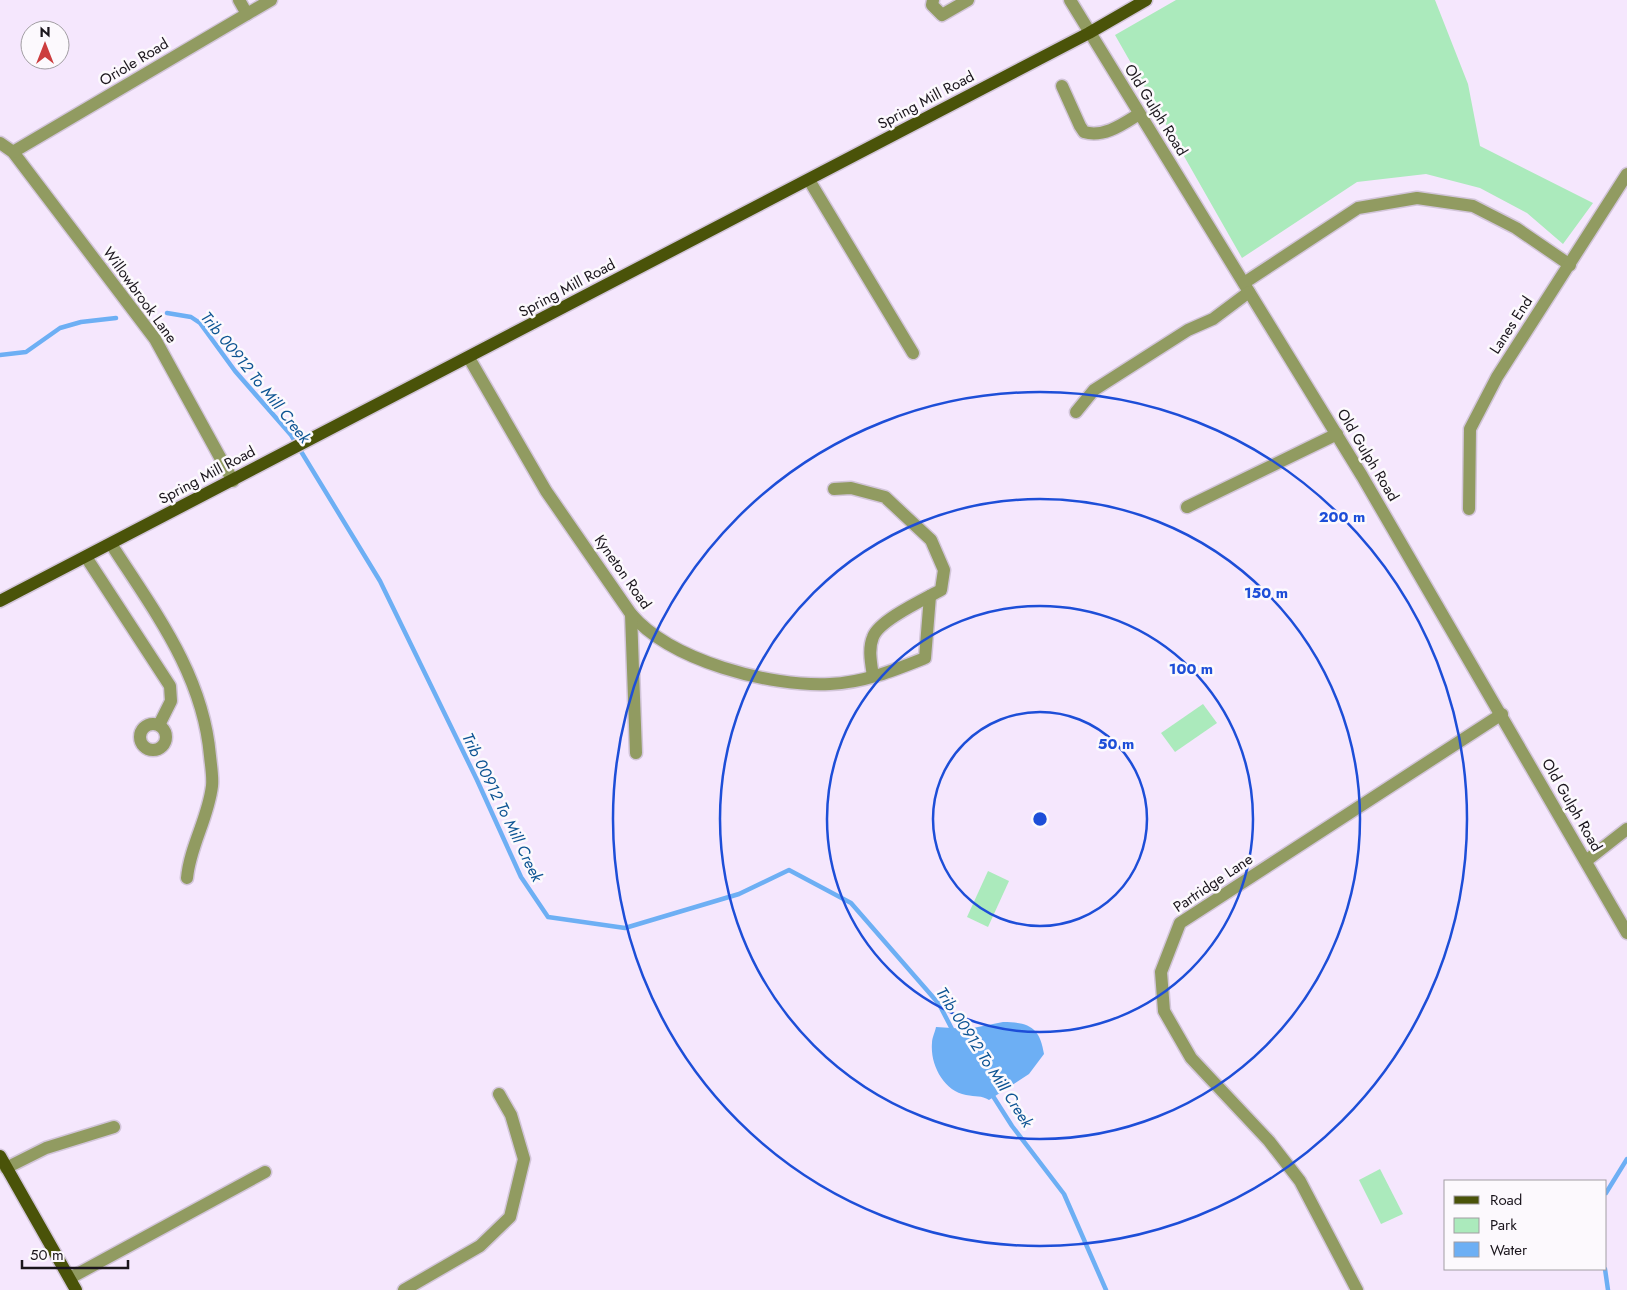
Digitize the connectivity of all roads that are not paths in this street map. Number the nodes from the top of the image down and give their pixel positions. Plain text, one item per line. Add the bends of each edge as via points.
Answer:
1 (239, 0) edge
2 (271, 0) edge
3 (933, 0) edge
4 (968, 0) edge
5 (1070, 0) edge
6 (1146, 0) edge
7 (247, 14) junction
8 (1089, 33) junction
9 (1062, 86) dead end
10 (1139, 114) junction
11 (0, 143) edge
12 (13, 152) junction
13 (1627, 174) edge
14 (809, 180) junction
15 (1570, 265) junction
16 (1246, 288) junction
17 (913, 353) dead end
18 (469, 358) junction
19 (1076, 412) dead end
20 (1337, 434) junction
21 (233, 481) junction
22 (834, 489) dead end
23 (1187, 507) dead end
24 (1469, 509) dead end
25 (111, 544) junction
26 (86, 557) junction
27 (930, 596) junction
28 (0, 601) edge
29 (631, 614) junction
30 (873, 676) junction
31 (1502, 714) junction
32 (159, 725) dead end
33 (636, 753) dead end
34 (1627, 830) edge
35 (1586, 860) junction
36 (187, 878) dead end
37 (1627, 933) edge
38 (499, 1094) dead end
39 (114, 1128) dead end
40 (3, 1162) edge
41 (265, 1172) dead end
42 (70, 1278) junction
43 (76, 1290) edge
44 (404, 1290) edge
45 (1357, 1290) edge

1 - 7 street
2 - 7 street, Oriole Road
3 - 4 street via 932,5 942,14
5 - 8 street, Old Gulph Road
6 - 8 main road, Spring Mill Road
7 - 12 street, Oriole Road
8 - 10 street, Old Gulph Road
8 - 14 main road, Spring Mill Road
9 - 10 street via 1084,132 1101,133
10 - 16 street, Old Gulph Road
11 - 12 street, Willowbrook Lane
12 - 21 street, Willowbrook Lane via 155,339
13 - 15 street, Lanes End
14 - 17 street
14 - 18 main road, Spring Mill Road
15 - 16 street via 1516,228 1473,206 1417,198 1358,208
15 - 24 street, Lanes End via 1497,377 1470,429
16 - 19 street via 1213,319 1188,330 1094,390
16 - 20 street, Old Gulph Road
18 - 21 main road, Spring Mill Road
18 - 29 street, Kyneton Road via 546,491
20 - 23 street
20 - 31 street, Old Gulph Road
21 - 25 main road, Spring Mill Road
22 - 27 street via 850,488 885,497 931,540 944,570 940,590
25 - 26 main road, Spring Mill Road
25 - 36 street via 172,640 195,686 208,732 212,783 209,807 189,861
26 - 28 main road, Spring Mill Road
26 - 32 street via 170,686 171,701
27 - 30 street via 884,623 873,635 870,650
27 - 30 street, Kyneton Road via 925,658
29 - 30 street, Kyneton Road via 684,653 731,670 782,681 831,684
29 - 33 street
31 - 35 street, Old Gulph Road
31 - 45 street, Partridge Lane via 1180,923 1161,972 1164,1011 1190,1058 1269,1141 1300,1181
34 - 35 street
35 - 37 street, Old Gulph Road
38 - 44 street via 511,1115 524,1159 510,1217 480,1246
39 - 40 street
40 - 42 main road
41 - 42 street
42 - 43 main road

